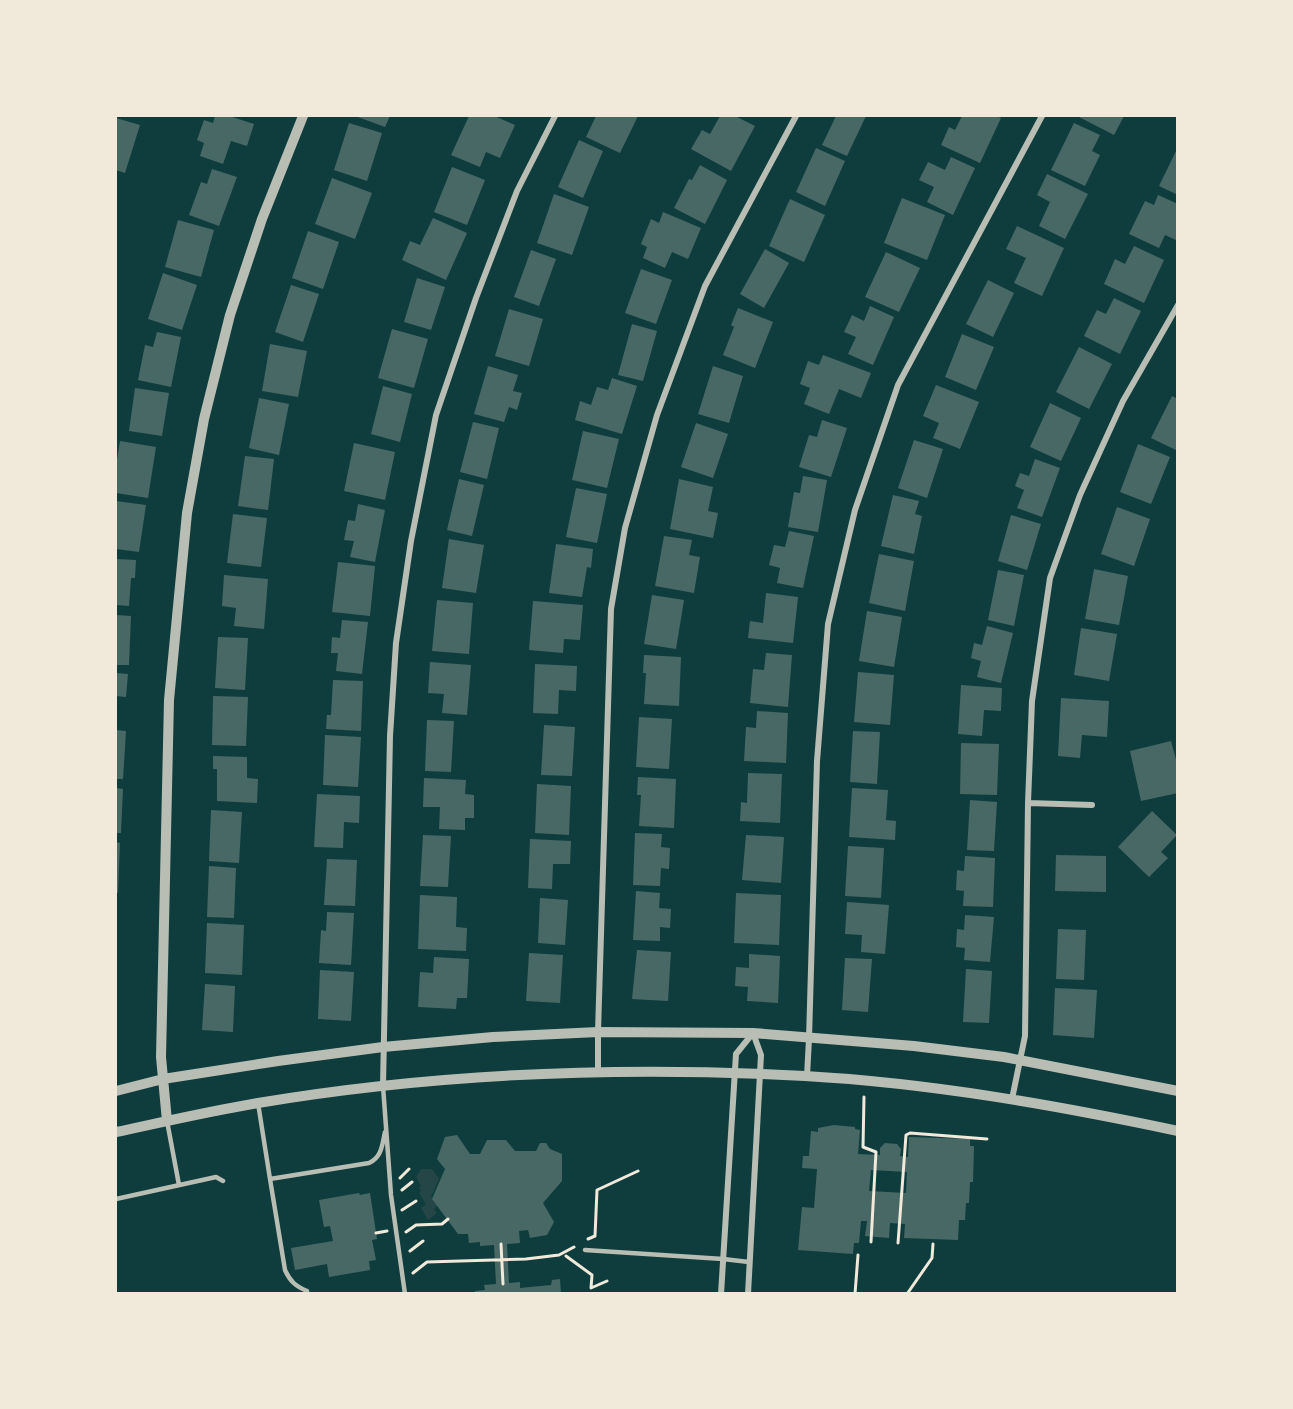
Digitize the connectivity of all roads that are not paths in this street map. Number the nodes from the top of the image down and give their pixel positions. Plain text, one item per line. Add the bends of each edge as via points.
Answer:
1 (303, 116) edge
2 (555, 116) edge
3 (796, 116) edge
4 (1042, 116) edge
5 (1178, 305) edge
6 (1028, 803) junction
7 (1092, 805) dead end
8 (598, 1032) junction
9 (753, 1033) junction
10 (810, 1039) junction
11 (383, 1047) junction
12 (1019, 1060) junction
13 (598, 1073) junction
14 (734, 1074) junction
15 (759, 1074) junction
16 (807, 1076) junction
17 (163, 1080) junction
18 (383, 1086) junction
19 (116, 1091) edge
20 (1178, 1091) edge
21 (1012, 1099) junction
22 (258, 1103) junction
23 (167, 1121) junction
24 (1178, 1131) edge
25 (116, 1132) edge
26 (385, 1132) junction
27 (270, 1179) junction
28 (223, 1181) dead end
29 (179, 1185) junction
30 (116, 1198) edge
31 (585, 1250) dead end
32 (723, 1259) junction
33 (749, 1262) junction
34 (307, 1291) dead end
35 (405, 1293) edge
36 (721, 1293) edge
37 (748, 1293) edge

1 - 17 street via 262,219 230,315 204,419 187,513 169,700
2 - 11 street via 517,191 436,415 411,541 396,643 390,736
3 - 8 street via 705,285 657,415 625,528 611,609
4 - 10 street via 898,385 855,510 828,624 817,761
5 - 6 street via 1123,401 1080,495 1050,578 1032,701
6 - 7 street
6 - 12 street via 1025,1036
8 - 9 street
8 - 11 street
8 - 13 street
9 - 10 street
9 - 14 street via 735,1054
9 - 15 street via 761,1055
10 - 12 street via 914,1046
10 - 16 street
11 - 17 street
11 - 18 street
12 - 20 street
12 - 21 street
13 - 14 street
13 - 18 street
14 - 15 street
14 - 32 street
15 - 16 street
15 - 33 street
16 - 21 street
17 - 19 street
17 - 23 street
18 - 22 street
18 - 26 lane
21 - 24 street
22 - 23 street
22 - 27 lane
23 - 25 street
23 - 29 lane
26 - 27 lane via 380,1153 369,1164
26 - 35 lane
27 - 34 lane via 285,1270 296,1286
28 - 29 lane via 216,1177
29 - 30 lane
31 - 32 lane
32 - 33 lane
32 - 36 street
33 - 37 street

